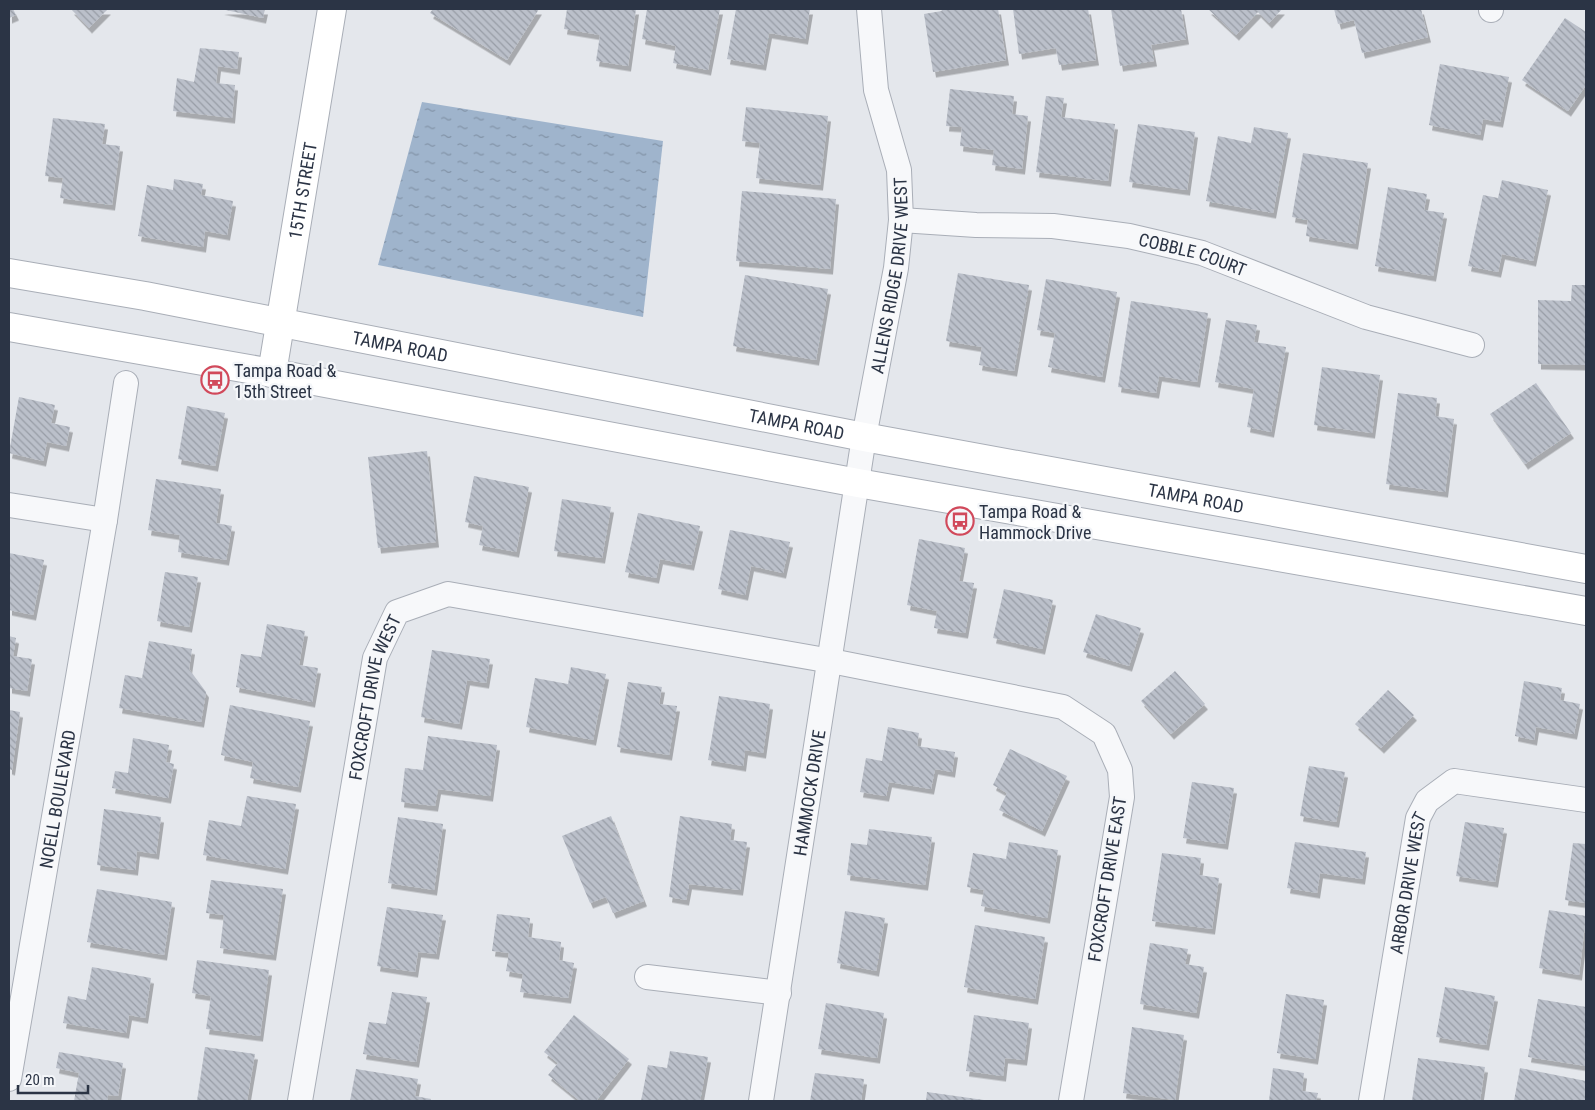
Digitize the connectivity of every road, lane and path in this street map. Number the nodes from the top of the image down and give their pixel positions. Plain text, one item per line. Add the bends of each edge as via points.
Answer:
1 (332, 9) edge
2 (869, 9) edge
3 (901, 220) junction
4 (9, 273) edge
5 (280, 322) junction
6 (9, 327) edge
7 (1472, 345) dead end
8 (272, 373) junction
9 (126, 384) dead end
10 (864, 437) junction
11 (858, 482) junction
12 (9, 505) edge
13 (105, 520) junction
14 (1586, 569) edge
15 (1586, 611) edge
16 (831, 661) junction
17 (1586, 800) edge
18 (646, 977) dead end
19 (780, 993) junction
20 (9, 1079) edge
21 (300, 1101) edge
22 (761, 1101) edge
23 (1071, 1101) edge
24 (1372, 1101) edge

1 - 5 main road, 15TH STREET
2 - 3 street, ALLENS RIDGE DRIVE WEST via 876,90 899,170
3 - 7 street, COBBLE COURT via 1053,226 1129,236 1202,253 1366,317
3 - 10 street, ALLENS RIDGE DRIVE WEST via 896,268
4 - 5 main road, TAMPA ROAD
5 - 8 main road, 15TH STREET
5 - 10 main road, TAMPA ROAD
6 - 8 main road
8 - 11 main road
9 - 13 street, NOELL BOULEVARD
10 - 11 street, ALLENS RIDGE DRIVE WEST
10 - 14 main road, TAMPA ROAD
11 - 15 main road
11 - 16 street, HAMMOCK DRIVE
12 - 13 street
13 - 20 street, NOELL BOULEVARD
16 - 19 street, HAMMOCK DRIVE
16 - 21 street, FOXCROFT DRIVE WEST via 448,594 397,612 375,658
16 - 23 street, FOXCROFT DRIVE EAST via 1063,707 1104,734 1120,770 1122,797
17 - 24 street, ARBOR DRIVE WEST via 1454,781 1427,801 1418,818
18 - 19 street
19 - 22 street, HAMMOCK DRIVE

